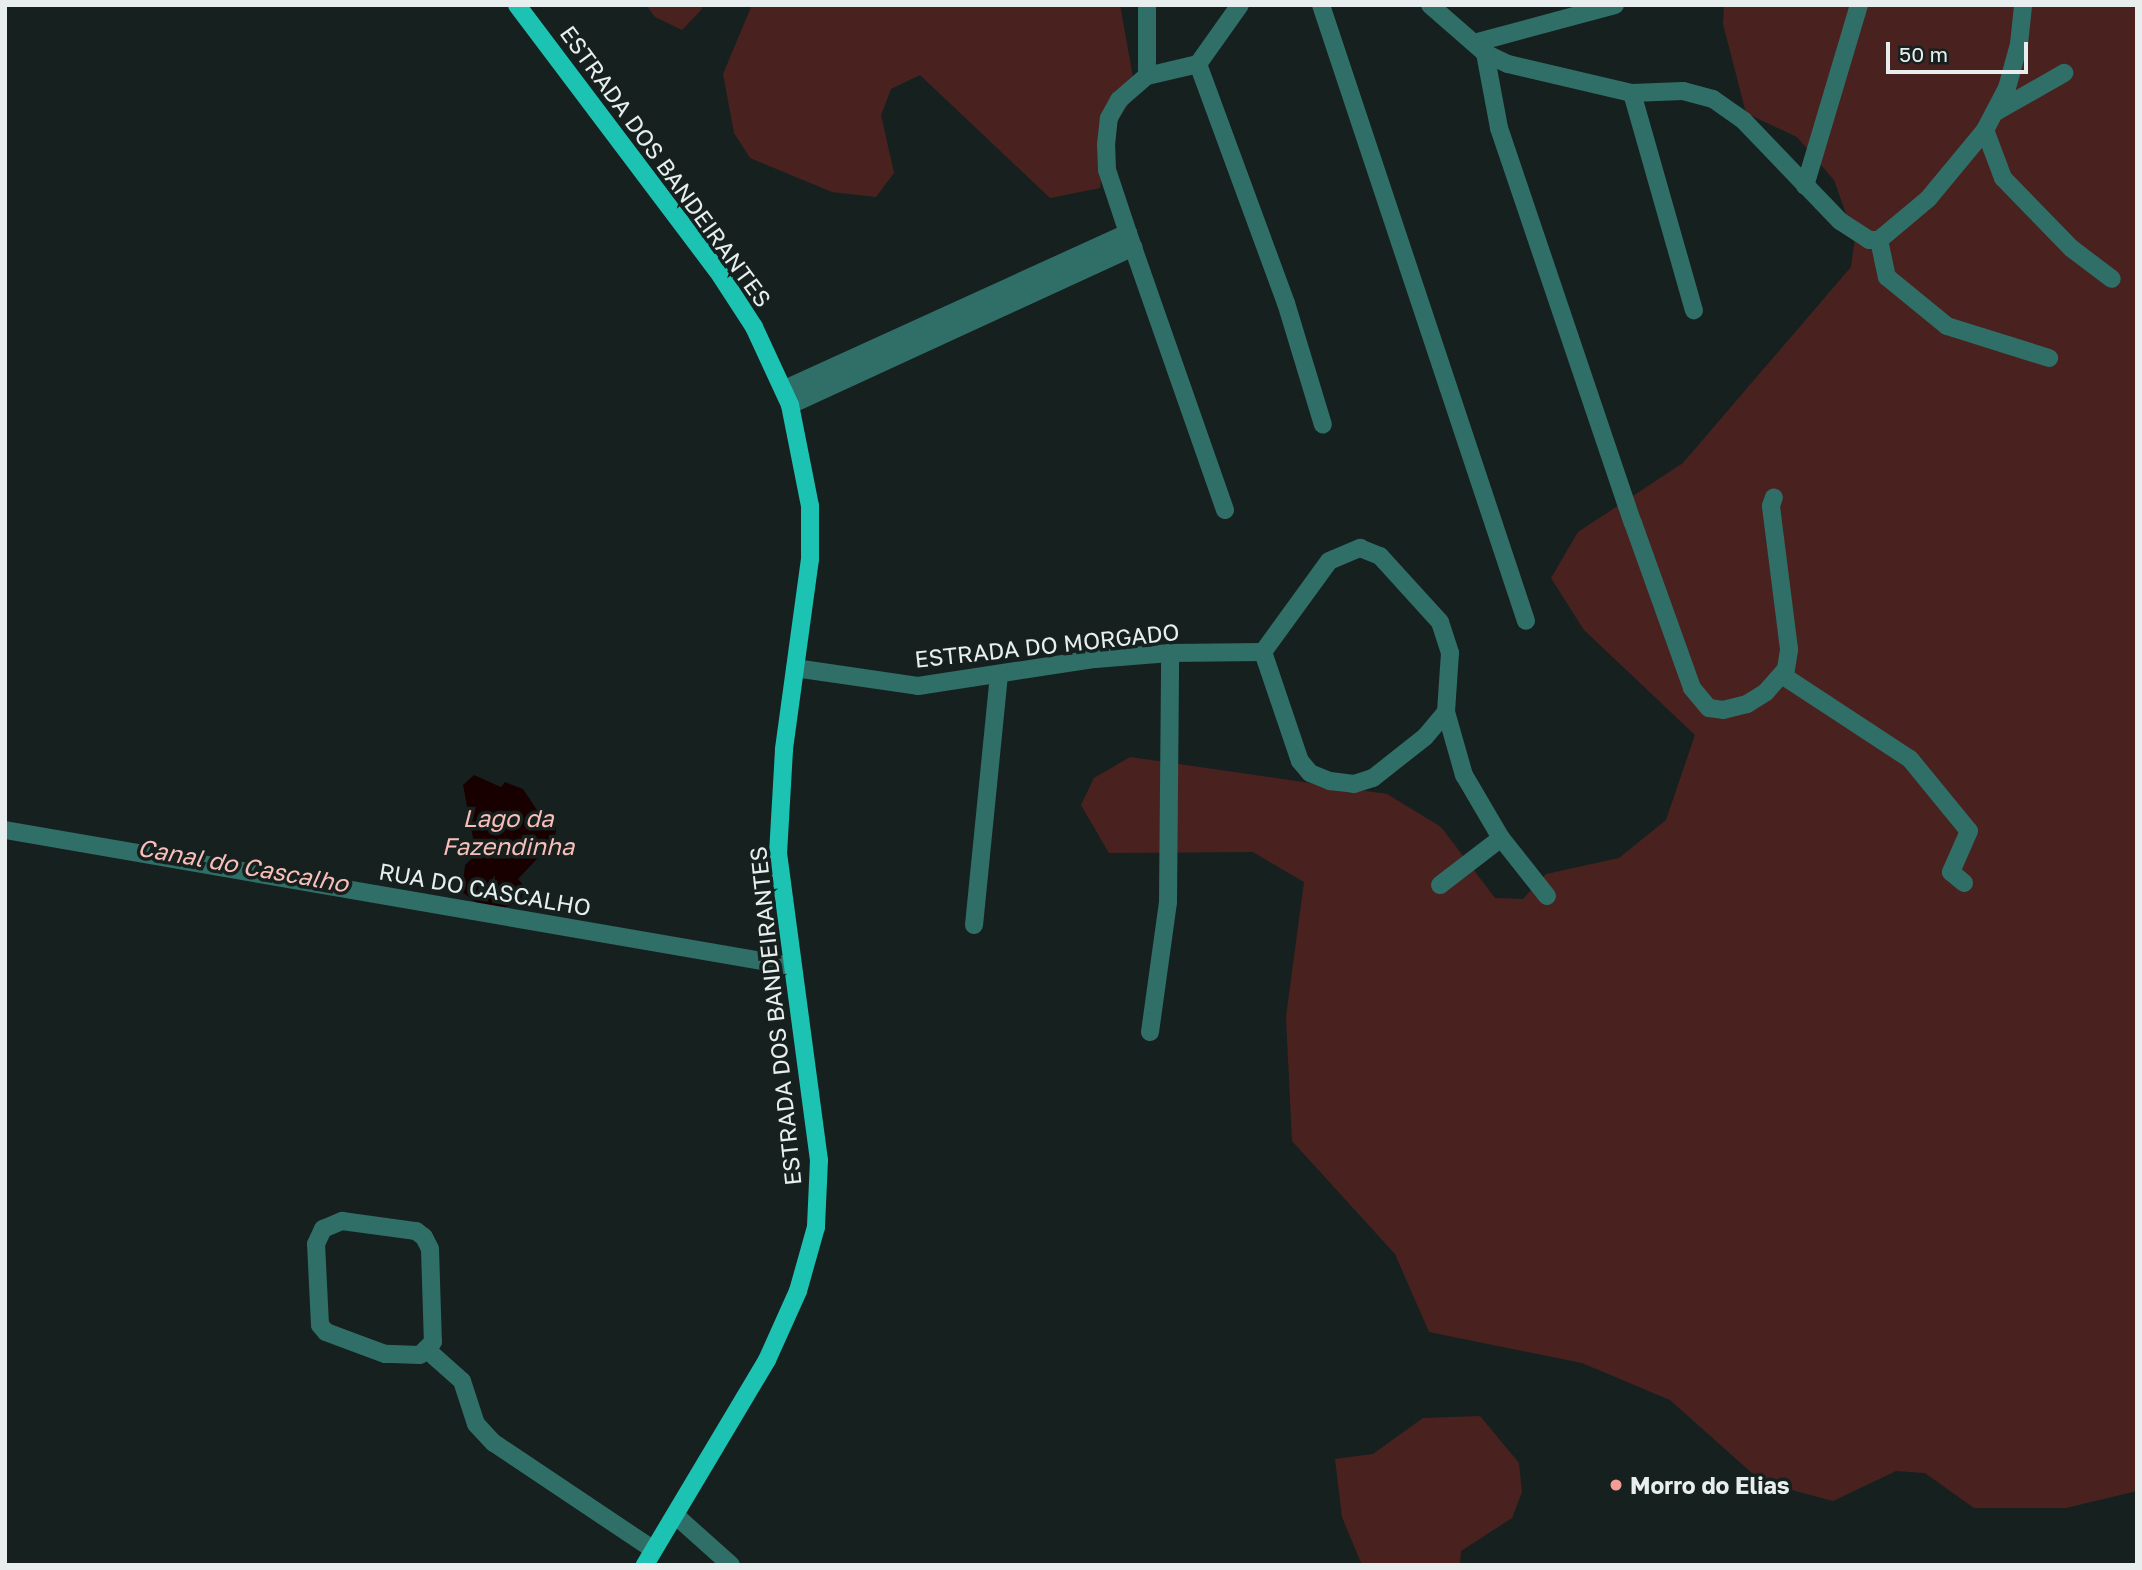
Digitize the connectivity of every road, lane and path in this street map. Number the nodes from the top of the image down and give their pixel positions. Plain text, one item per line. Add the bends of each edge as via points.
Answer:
1 (517, 5) edge
2 (1147, 5) edge
3 (1240, 5) edge
4 (1321, 5) edge
5 (1430, 5) edge
6 (1615, 5) edge
7 (1859, 5) edge
8 (2022, 5) edge
9 (1479, 48) junction
10 (1198, 64) junction
11 (2064, 73) dead end
12 (1147, 76) junction
13 (1632, 93) junction
14 (1994, 113) junction
15 (1985, 130) junction
16 (1805, 186) junction
17 (1130, 240) junction
18 (1879, 240) junction
19 (2112, 279) dead end
20 (1694, 310) dead end
21 (2049, 358) dead end
22 (788, 397) junction
23 (1322, 425) dead end
24 (1774, 497) dead end
25 (1225, 510) dead end
26 (1525, 621) dead end
27 (1264, 652) junction
28 (1170, 653) junction
29 (795, 668) junction
30 (1782, 675) junction
31 (999, 676) junction
32 (1446, 712) junction
33 (5, 830) edge
34 (1501, 838) junction
35 (1964, 883) dead end
36 (1440, 885) dead end
37 (1547, 896) dead end
38 (974, 926) dead end
39 (791, 966) junction
40 (1150, 1032) dead end
41 (426, 1349) junction
42 (675, 1515) junction
43 (649, 1557) edge
44 (731, 1565) edge

1 - 22 main road, ESTRADA DOS BANDEIRANTES via 721,276 760,337
2 - 12 street
3 - 10 street
4 - 26 street
5 - 9 street
6 - 9 street
7 - 16 street
8 - 14 street via 2010,77
9 - 13 street via 1524,69
9 - 30 street via 1499,128 1692,688 1709,708 1723,710 1747,704
10 - 12 street
10 - 23 street via 1286,303
11 - 14 street
12 - 17 street via 1119,100 1109,118 1107,170
13 - 16 street via 1683,91 1713,99 1744,121
13 - 20 street
14 - 15 street
15 - 18 street via 1928,199
15 - 19 street via 2003,178 2071,247
16 - 18 street via 1857,233
17 - 22 street
17 - 25 street
18 - 21 street via 1887,277 1947,326
22 - 29 main road, ESTRADA DOS BANDEIRANTES via 810,506 810,559
24 - 30 street via 1771,506 1789,649
27 - 28 street, ESTRADA DO MORGADO
27 - 32 street via 1300,761 1310,774 1330,781 1354,783 1373,778 1425,737
27 - 32 street via 1329,561 1360,548 1380,556 1429,609 1447,636
28 - 31 street, ESTRADA DO MORGADO
28 - 40 street via 1168,902
29 - 31 street, ESTRADA DO MORGADO via 918,686
29 - 39 main road, ESTRADA DOS BANDEIRANTES via 784,750 779,853
30 - 35 street via 1910,759 1969,831 1951,873
31 - 38 street
32 - 34 street via 1464,775
33 - 39 street, RUA DO CASCALHO
34 - 36 street
34 - 37 street
39 - 42 main road, ESTRADA DOS BANDEIRANTES via 819,1160 816,1227 798,1291 767,1360
41 - 41 street via 433,1342 430,1249 424,1237 416,1231 342,1221 323,1229 316,1244 320,1325 326,1332 401,1357 420,1355
41 - 43 street via 462,1381 476,1424 494,1443
42 - 43 main road, ESTRADA DOS BANDEIRANTES
42 - 44 street

